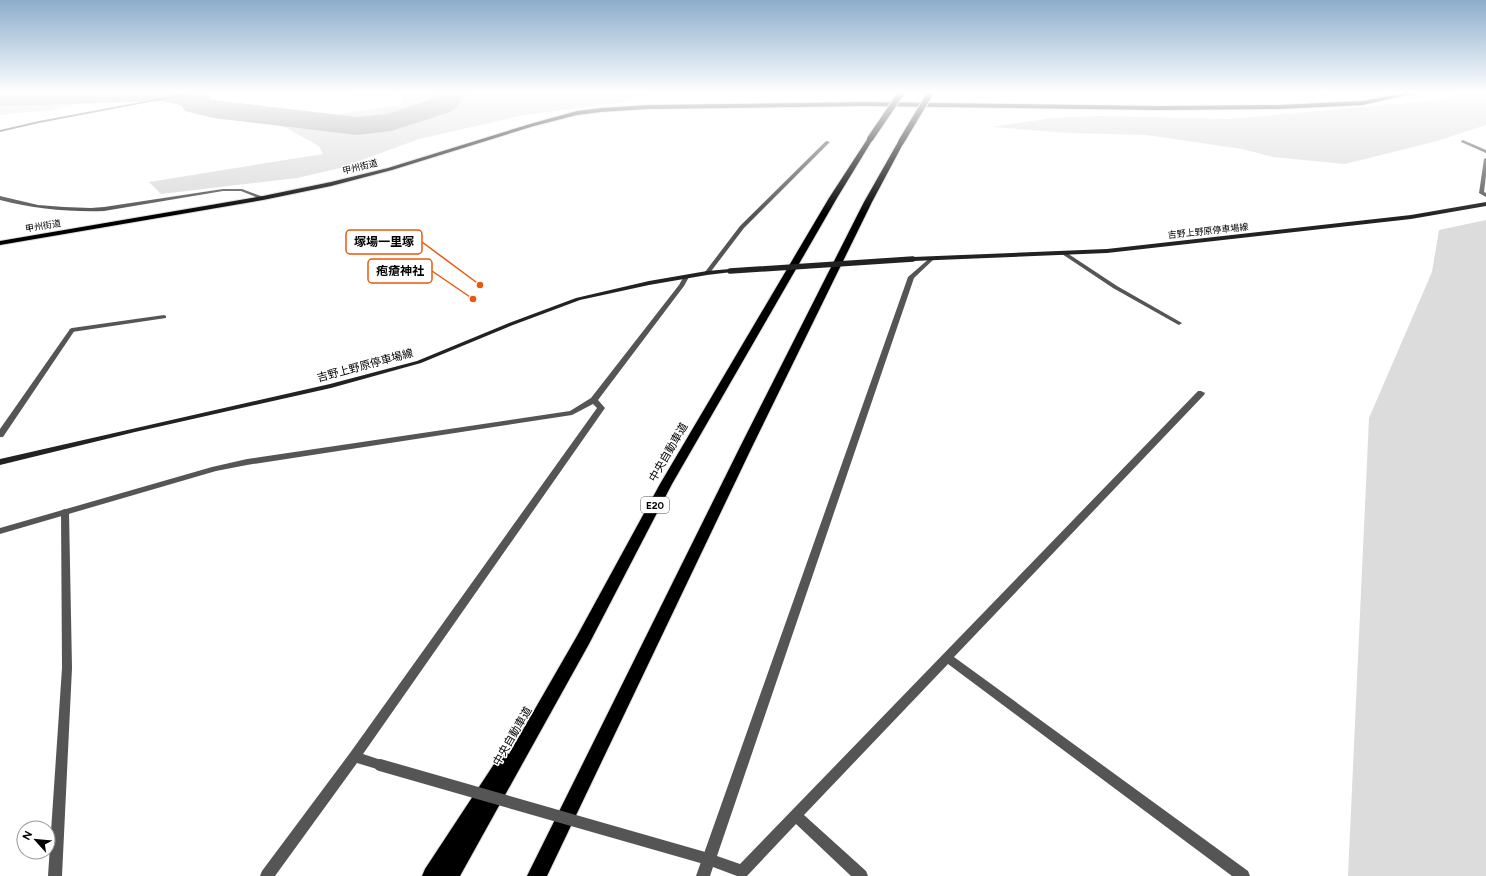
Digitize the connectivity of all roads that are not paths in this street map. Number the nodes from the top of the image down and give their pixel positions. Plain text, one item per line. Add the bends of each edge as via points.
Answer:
1 (507, 133) edge
2 (874, 133) edge
3 (906, 133) edge
4 (1463, 141) dead end
5 (828, 142) dead end
6 (1486, 152) edge
7 (1486, 160) edge
8 (1486, 195) edge
9 (0, 198) edge
10 (263, 198) junction
11 (1486, 204) edge
12 (0, 243) edge
13 (1064, 253) junction
14 (931, 259) junction
15 (707, 273) junction
16 (686, 277) junction
17 (164, 317) dead end
18 (1179, 323) dead end
19 (1201, 392) dead end
20 (594, 400) junction
21 (0, 435) edge
22 (0, 462) edge
23 (65, 512) junction
24 (0, 531) edge
25 (583, 640) junction
26 (946, 657) junction
27 (354, 757) junction
28 (795, 815) junction
29 (708, 859) junction
30 (55, 876) edge
31 (267, 876) edge
32 (432, 876) edge
33 (449, 876) edge
34 (537, 876) edge
35 (703, 876) edge
36 (861, 876) edge
37 (1243, 876) edge

1 - 10 highway, 甲州街道 via 331,184
2 - 25 highway, 中央自動車道 / E20, bridge via 833,198 666,484
3 - 34 highway, bridge via 868,202 746,447
4 - 6 street
5 - 15 street via 742,227
7 - 8 street via 1482,193
9 - 10 street via 45,207 89,210 223,190 242,190
10 - 12 highway, 甲州街道
11 - 13 main road, 吉野上野原停車場線 via 1395,219 1107,251
13 - 14 main road, 吉野上野原停車場線
13 - 18 street via 1115,287
14 - 15 main road, 吉野上野原停車場線, bridge
14 - 29 street via 911,277
15 - 16 main road, 吉野上野原停車場線
16 - 20 street
16 - 22 main road, 吉野上野原停車場線 via 578,299 419,362 331,386
17 - 21 street via 72,330
19 - 26 street
20 - 23 street via 572,413 215,468
20 - 27 street via 601,408
23 - 24 street
23 - 30 street via 67,668
25 - 32 highway
25 - 33 highway, 中央自動車道 / E20
26 - 28 street
26 - 37 street
27 - 29 street, bridge
27 - 31 street
28 - 29 street via 742,871
28 - 36 street
29 - 35 street

